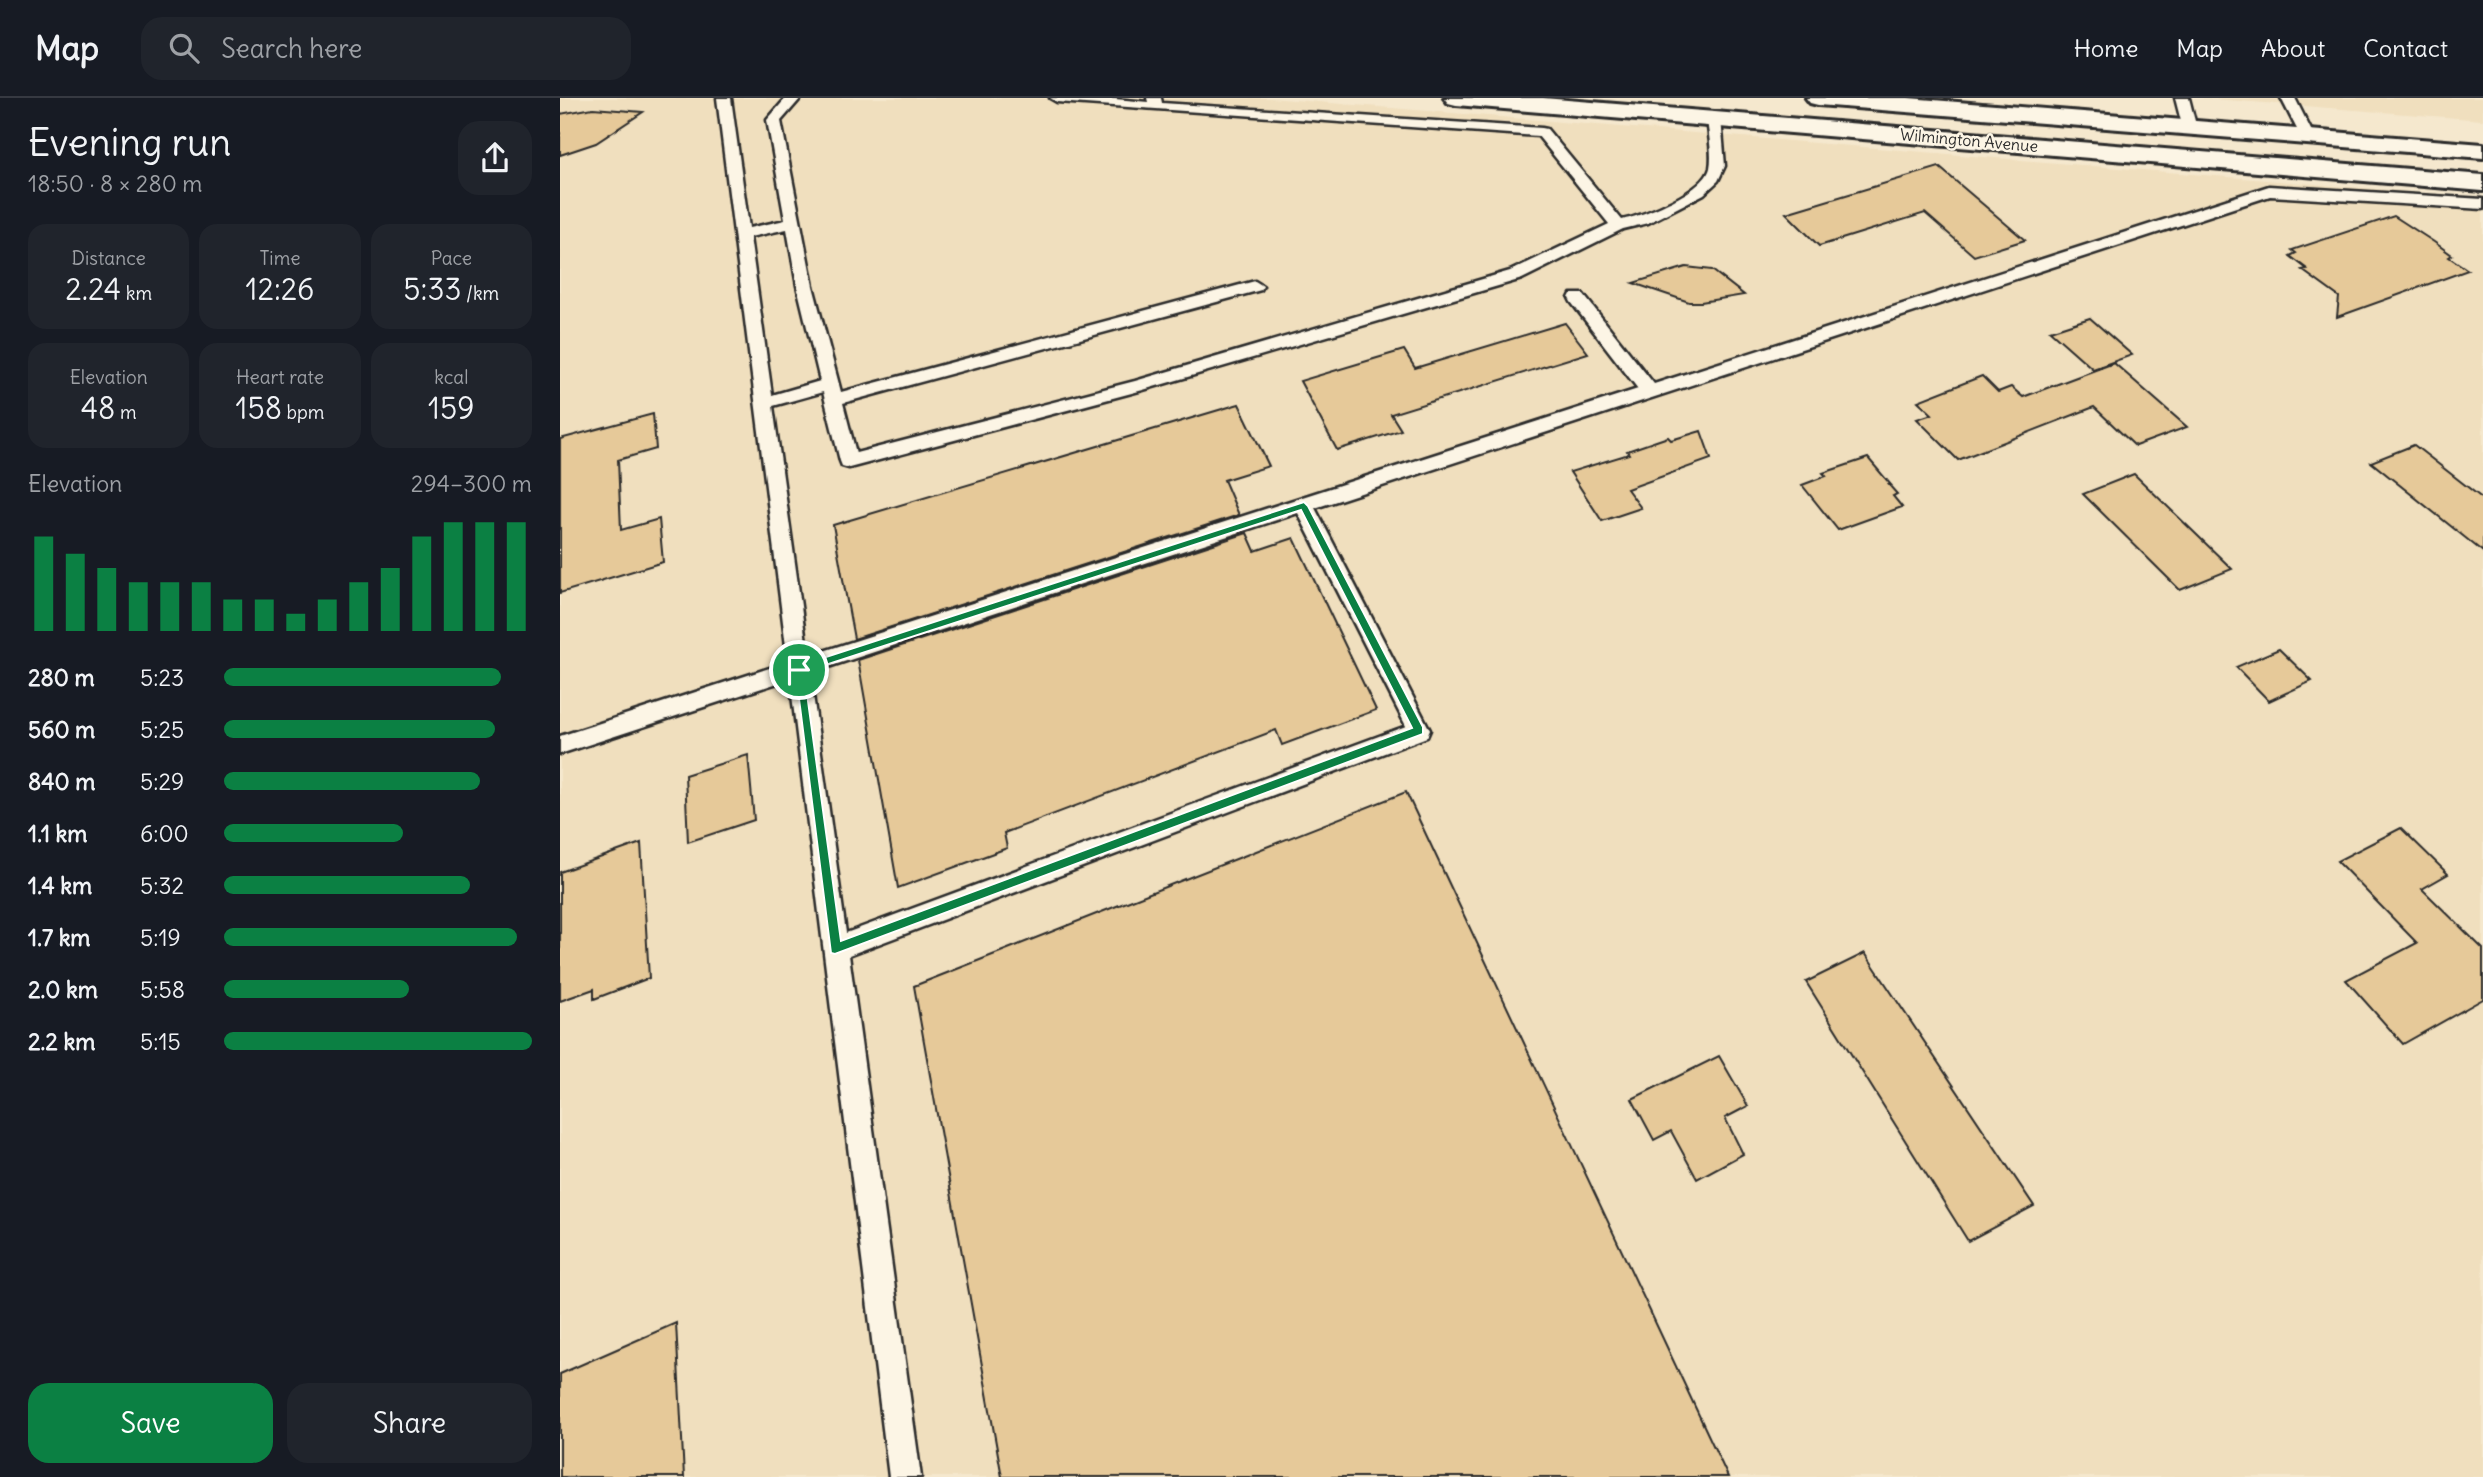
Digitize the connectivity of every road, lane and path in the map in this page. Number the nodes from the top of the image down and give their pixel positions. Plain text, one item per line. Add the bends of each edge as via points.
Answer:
1 (724, 98) edge
2 (794, 98) edge
3 (1057, 98) edge
4 (1455, 98) edge
5 (1818, 98) edge
6 (2182, 98) edge
7 (2288, 98) edge
8 (1155, 102) edge
9 (1714, 108) edge
10 (2190, 129) junction
11 (2308, 138) junction
12 (2483, 151) edge
13 (2483, 183) edge
14 (2483, 204) edge
15 (794, 223) junction
16 (1618, 225) junction
17 (742, 234) junction
18 (1255, 286) dead end
19 (1577, 298) dead end
20 (832, 392) junction
21 (1651, 393) junction
22 (764, 403) junction
23 (1304, 506) junction
24 (799, 670) junction
25 (560, 745) edge
26 (835, 948) junction
27 (905, 1477) edge

1 - 17 lane
2 - 15 lane via 774,120
3 - 8 lane
4 - 9 main road, Wilmington Avenue
5 - 10 main road, Wilmington Avenue
6 - 10 lane
7 - 11 lane
8 - 16 lane via 1542,132
9 - 13 main road, Wilmington Avenue
9 - 16 lane via 1718,166 1713,178 1673,206
10 - 11 main road, Wilmington Avenue
11 - 12 main road, Wilmington Avenue
14 - 21 lane via 2269,191
15 - 17 lane
15 - 20 lane
16 - 20 lane via 1516,275 1138,386 849,461
17 - 22 lane
18 - 20 lane
19 - 21 lane
20 - 22 lane
21 - 23 lane
22 - 24 lane
23 - 24 lane
23 - 26 lane via 1419,730
24 - 25 lane
24 - 26 lane
26 - 27 lane

